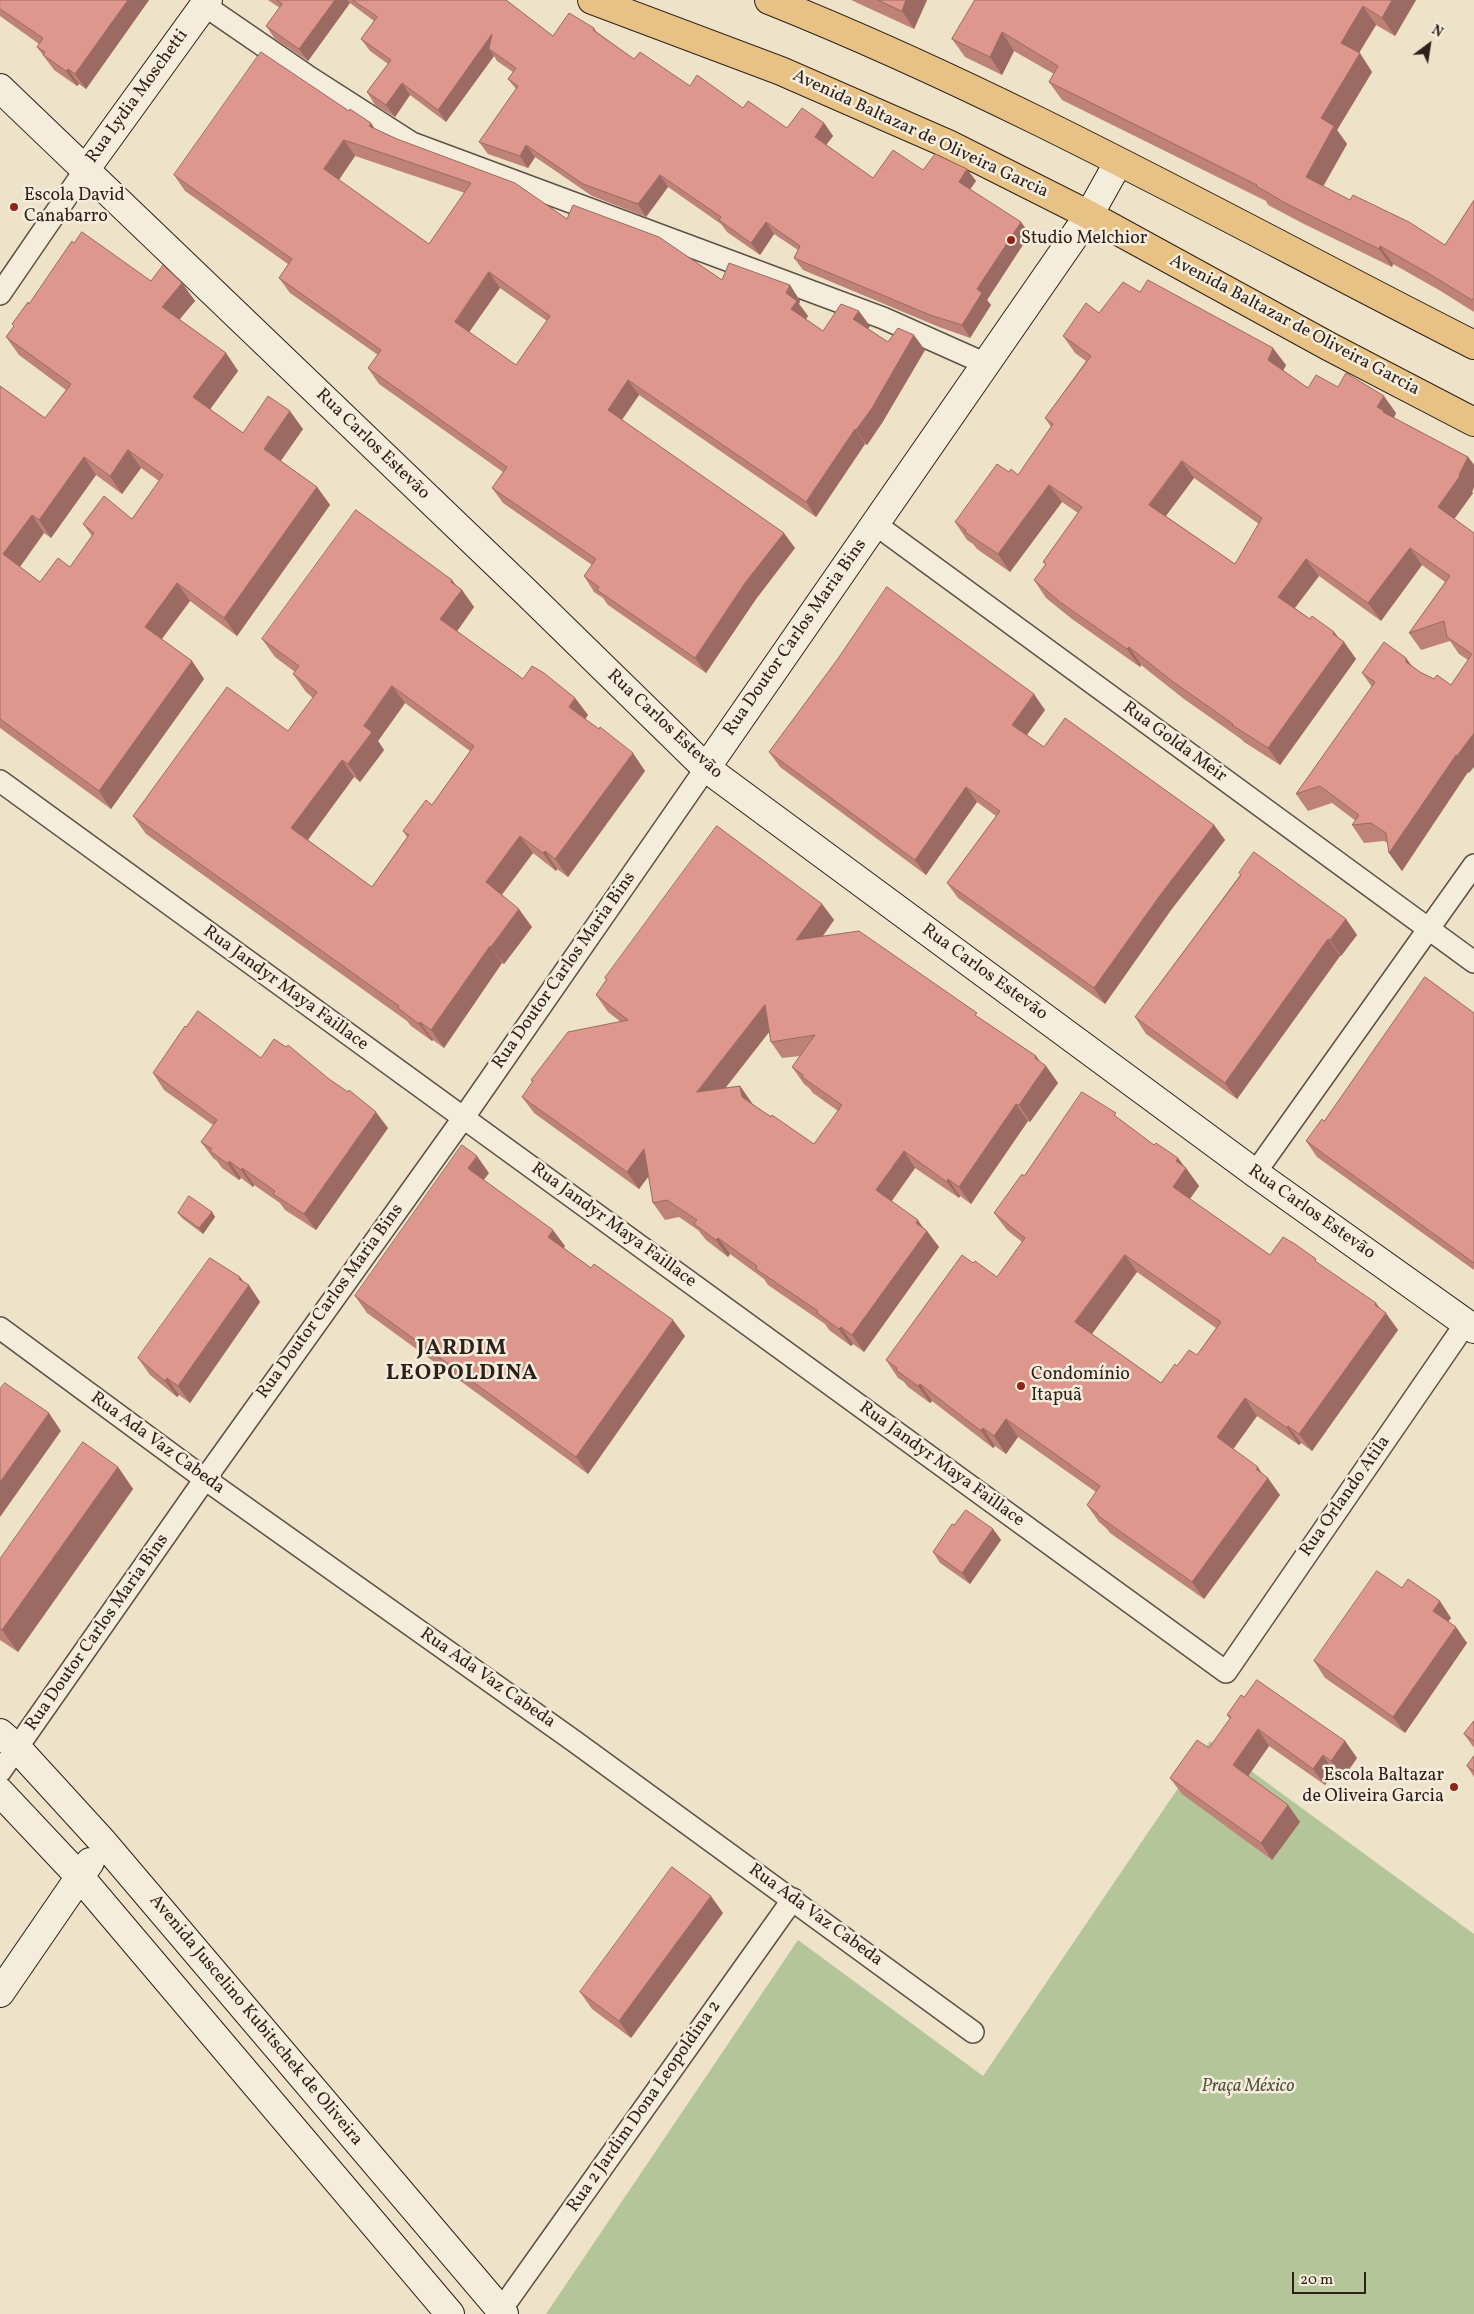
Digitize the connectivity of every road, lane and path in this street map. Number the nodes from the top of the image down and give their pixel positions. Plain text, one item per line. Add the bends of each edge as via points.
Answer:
1 (592, 0) edge
2 (769, 0) edge
3 (206, 3) edge
4 (0, 88) edge
5 (1118, 163) junction
6 (85, 170) junction
7 (1089, 215) junction
8 (0, 294) edge
9 (1474, 345) edge
10 (986, 364) junction
11 (1474, 422) edge
12 (875, 524) junction
13 (706, 768) junction
14 (0, 781) edge
15 (1474, 865) edge
16 (1429, 929) junction
17 (1474, 962) edge
18 (464, 1118) junction
19 (1255, 1173) junction
20 (1470, 1326) edge
21 (0, 1328) edge
22 (205, 1479) junction
23 (1226, 1672) joint
24 (9, 1740) edge
25 (0, 1772) edge
26 (0, 1792) edge
27 (103, 1842) junction
28 (80, 1877) junction
29 (793, 1899) junction
30 (0, 1993) edge
31 (973, 2032) dead end
32 (501, 2313) edge
33 (450, 2314) edge

1 - 7 main road, Avenida Baltazar de Oliveira Garcia via 781,71 948,144
2 - 5 main road via 994,99
3 - 6 street, Rua Lydia Moschetti
3 - 10 street via 306,75 412,143 883,318
4 - 6 street, Rua Carlos Estevão
5 - 7 street, Rua Doutor Carlos Maria Bins
5 - 9 main road
6 - 8 street, Rua Lydia Moschetti
6 - 13 street, Rua Carlos Estevão
7 - 10 street, Rua Doutor Carlos Maria Bins
7 - 11 main road, Avenida Baltazar de Oliveira Garcia
10 - 12 street, Rua Doutor Carlos Maria Bins
12 - 13 street, Rua Doutor Carlos Maria Bins
12 - 16 street, Rua Golda Meir
13 - 18 street, Rua Doutor Carlos Maria Bins
13 - 19 street, Rua Carlos Estevão
14 - 18 street, Rua Jandyr Maya Faillace
15 - 16 street
16 - 17 street, Rua Golda Meir
16 - 19 street
18 - 22 street, Rua Doutor Carlos Maria Bins
18 - 23 street, Rua Jandyr Maya Faillace
19 - 20 street, Rua Carlos Estevão
20 - 23 street, Rua Orlando Atila
21 - 22 street, Rua Ada Vaz Cabeda
22 - 24 street, Rua Doutor Carlos Maria Bins
22 - 29 street, Rua Ada Vaz Cabeda
24 - 25 street, Rua Doutor Carlos Maria Bins
24 - 27 street, Avenida Juscelino Kubitschek de Oliveira
26 - 28 street
27 - 28 street
27 - 32 street, Avenida Juscelino Kubitschek de Oliveira
28 - 30 street
28 - 33 street
29 - 31 street, Rua Ada Vaz Cabeda
29 - 32 street, Rua 2 Jardim Dona Leopoldina 2

